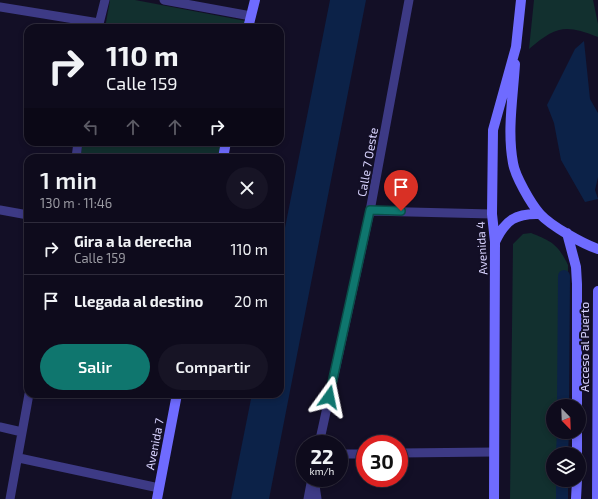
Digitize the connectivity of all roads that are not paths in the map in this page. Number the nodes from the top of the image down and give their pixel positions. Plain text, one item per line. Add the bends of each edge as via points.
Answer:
1 (105, 0) edge
2 (164, 0) edge
3 (255, 0) edge
4 (409, 0) edge
5 (521, 0) edge
6 (0, 7) edge
7 (251, 16) junction
8 (88, 24) edge
9 (99, 24) edge
10 (249, 24) edge
11 (516, 46) junction
12 (0, 210) edge
13 (370, 210) junction
14 (24, 214) edge
15 (492, 214) junction
16 (540, 214) junction
17 (567, 233) junction
18 (495, 242) junction
19 (598, 249) edge
20 (598, 291) edge
21 (28, 398) edge
22 (177, 398) edge
23 (577, 399) edge
24 (0, 427) edge
25 (22, 432) junction
26 (321, 435) edge
27 (494, 452) junction
28 (408, 453) edge
29 (19, 458) junction
30 (311, 487) edge
31 (315, 487) edge
32 (576, 487) edge
33 (159, 488) junction
34 (10, 499) edge
35 (157, 499) edge
36 (308, 499) edge
37 (317, 499) edge
38 (494, 499) edge
39 (576, 499) edge
40 (597, 499) edge

1 - 9 street
2 - 7 street
3 - 7 main road
4 - 13 street, Calle 7 Oeste
5 - 11 main road, Avenida 4
6 - 8 street
7 - 10 main road
11 - 15 main road, Avenida 4 via 493,130
11 - 16 main road via 510,140 513,165
12 - 14 street
13 - 15 street
13 - 26 street, Calle 7 Oeste
15 - 18 main road, Avenida 4
16 - 17 main road
16 - 18 main road via 526,214 512,219 501,228
17 - 19 main road
17 - 23 main road, Acceso al Puerto via 576,272
18 - 27 main road, Avenida 4
20 - 40 main road, Acceso al Puerto
21 - 25 street
22 - 33 main road, Avenida 7
24 - 25 street
25 - 29 street
27 - 28 street
27 - 38 main road, Avenida 4
29 - 33 street
29 - 34 street
30 - 36 street
31 - 37 street
32 - 39 main road
33 - 35 main road, Avenida 7

